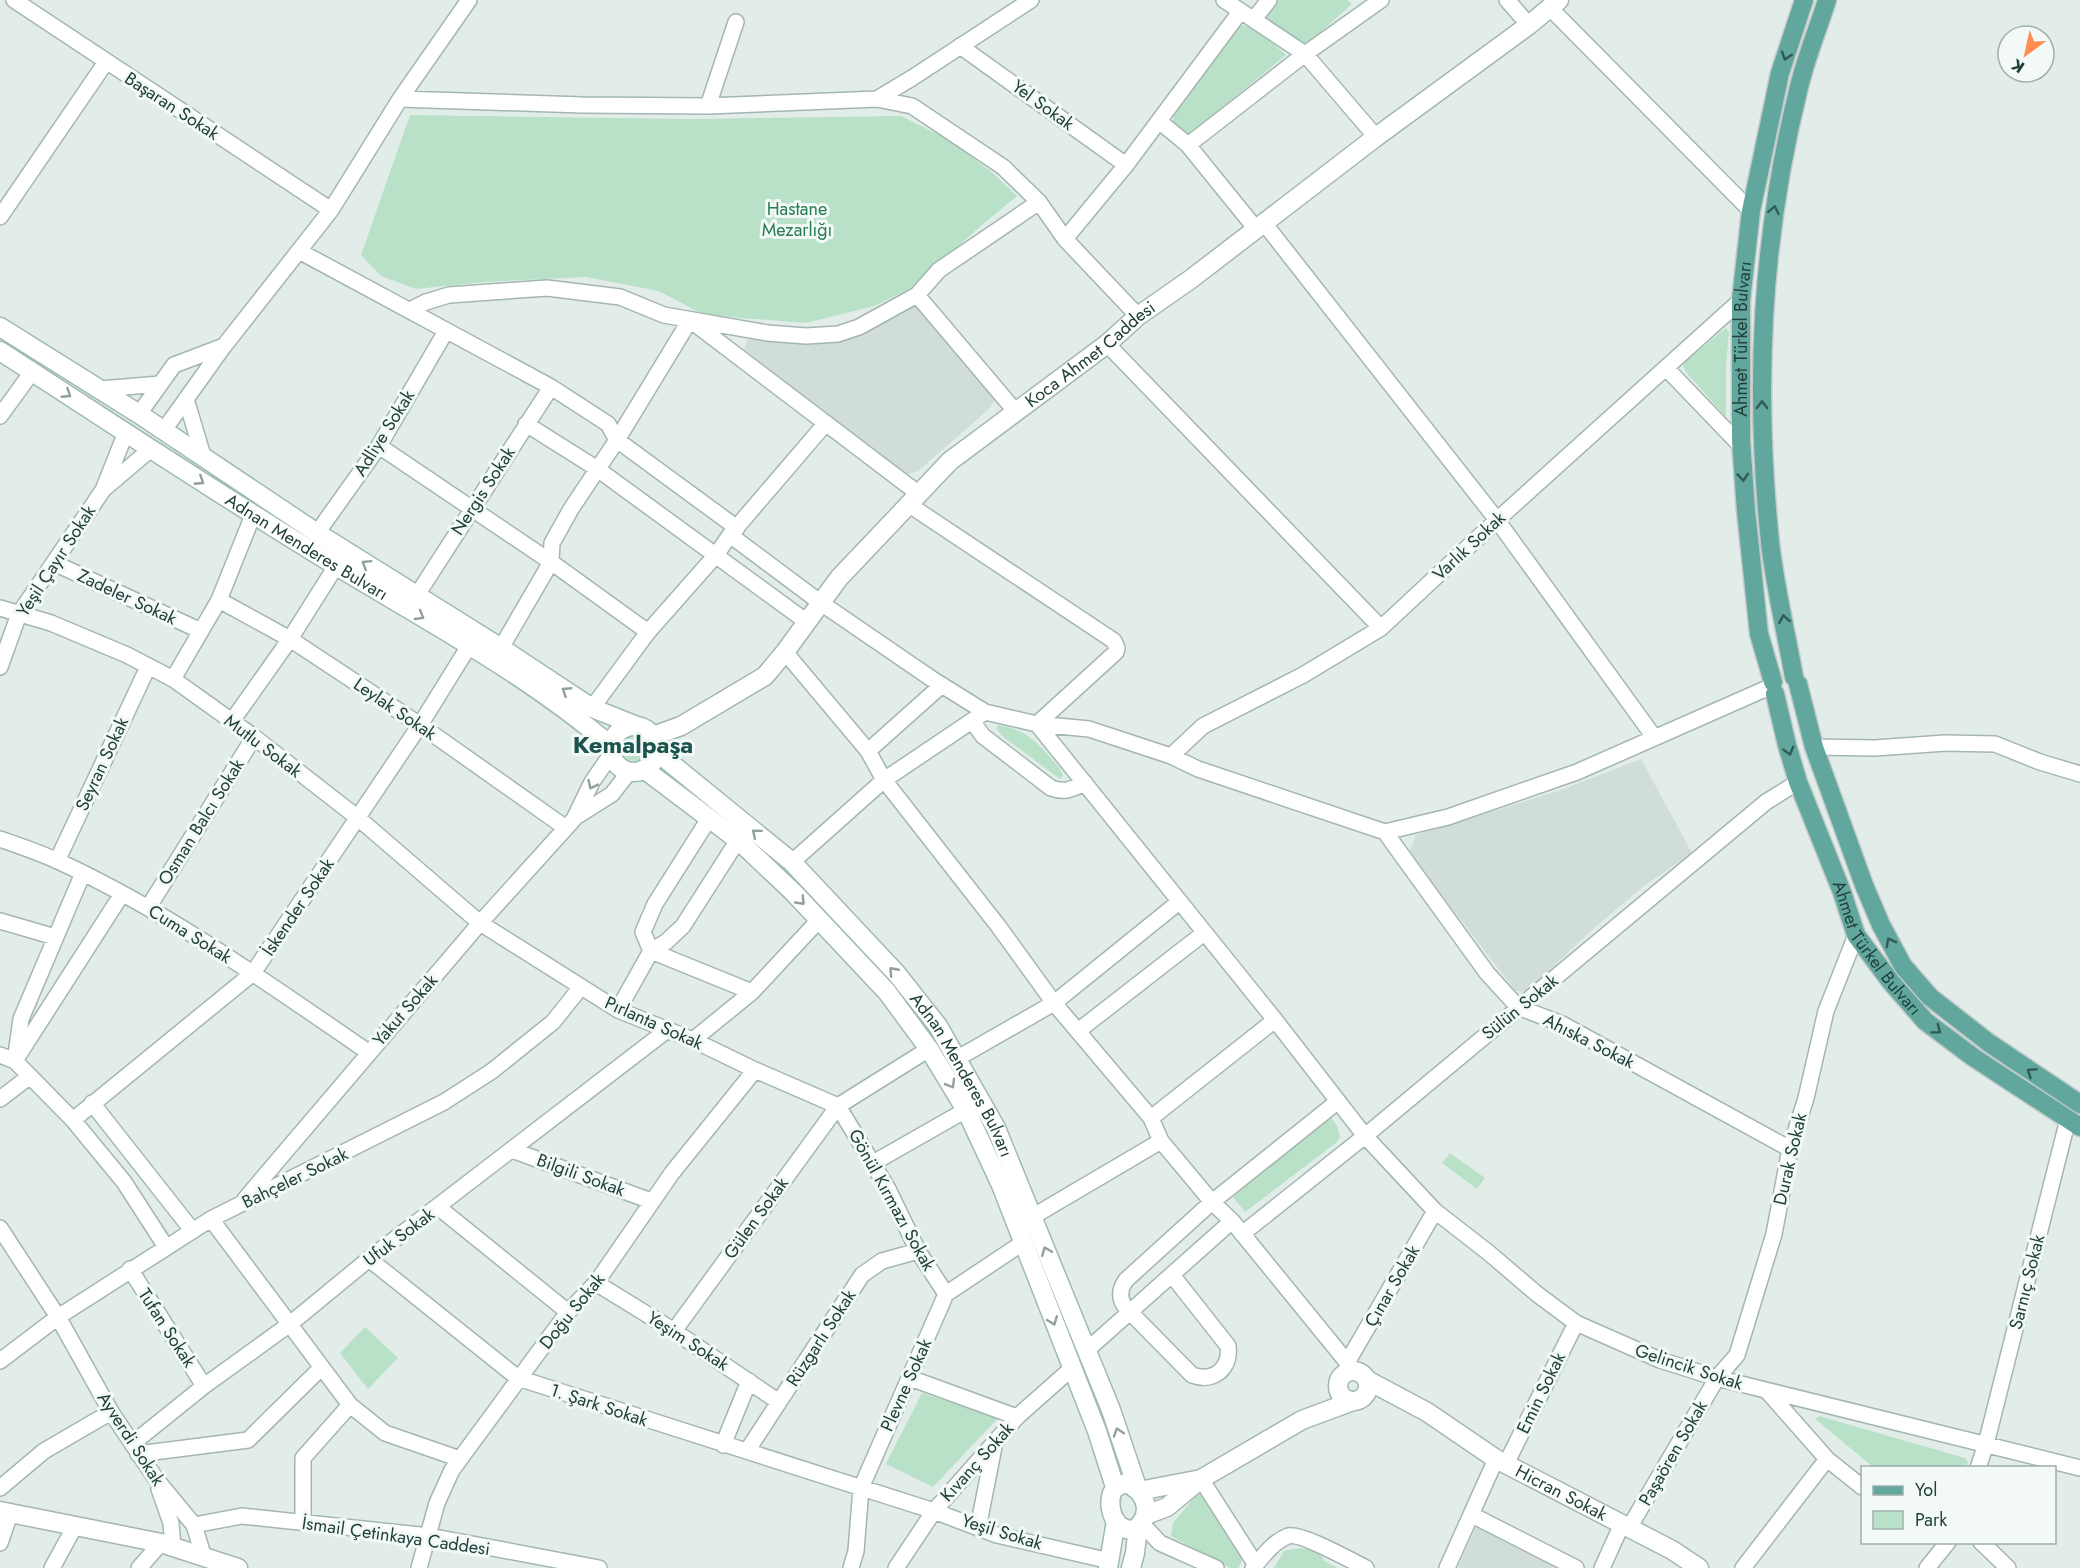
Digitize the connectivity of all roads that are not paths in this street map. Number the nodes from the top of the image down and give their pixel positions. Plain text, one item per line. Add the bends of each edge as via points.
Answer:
1 (14, 0) edge
2 (469, 0) edge
3 (1031, 0) edge
4 (1224, 0) edge
5 (1269, 0) edge
6 (1507, 0) edge
7 (1804, 0) edge
8 (1827, 0) edge
9 (1377, 1) edge
10 (1554, 4) edge
11 (1240, 12) junction
12 (1254, 19) junction
13 (736, 22) dead end
14 (1529, 25) junction
15 (960, 46) junction
16 (1305, 54) junction
17 (106, 62) junction
18 (400, 99) junction
19 (877, 99) junction
20 (708, 106) junction
21 (1159, 122) junction
22 (1376, 137) junction
23 (1188, 145) junction
24 (1126, 165) junction
25 (1039, 202) junction
26 (332, 210) junction
27 (1751, 211) junction
28 (0, 217) edge
29 (1260, 226) junction
30 (1065, 239) junction
31 (299, 251) junction
32 (917, 295) junction
33 (1742, 300) junction
34 (410, 310) junction
35 (1138, 316) junction
36 (690, 320) junction
37 (0, 327) edge
38 (446, 331) junction
39 (1107, 344) junction
40 (224, 346) junction
41 (0, 351) edge
42 (1666, 368) junction
43 (32, 372) junction
44 (160, 384) junction
45 (551, 387) junction
46 (100, 389) junction
47 (186, 399) junction
48 (1016, 412) junction
49 (139, 414) junction
50 (0, 416) edge
51 (826, 423) junction
52 (526, 424) junction
53 (164, 430) junction
54 (126, 432) junction
55 (617, 440) junction
56 (379, 446) junction
57 (1742, 446) junction
58 (151, 449) junction
59 (203, 456) junction
60 (596, 468) junction
61 (103, 490) junction
62 (913, 499) junction
63 (471, 509) junction
64 (253, 515) junction
65 (1497, 520) junction
66 (734, 532) junction
67 (317, 533) junction
68 (716, 555) junction
69 (551, 562) junction
70 (54, 563) junction
71 (336, 566) junction
72 (417, 595) junction
73 (219, 600) junction
74 (821, 603) junction
75 (0, 608) edge
76 (18, 614) junction
77 (807, 622) junction
78 (1381, 628) junction
79 (201, 631) junction
80 (648, 632) junction
81 (290, 639) junction
82 (469, 646) junction
83 (501, 648) junction
84 (785, 652) junction
85 (0, 667) edge
86 (148, 667) junction
87 (173, 679) junction
88 (1796, 680) junction
89 (942, 685) junction
90 (1773, 687) junction
91 (592, 708) junction
92 (985, 712) junction
93 (232, 721) junction
94 (972, 721) junction
95 (1037, 724) junction
96 (420, 725) junction
97 (637, 726) junction
98 (254, 737) junction
99 (1654, 737) junction
100 (655, 744) junction
101 (1814, 747) junction
102 (611, 749) junction
103 (868, 751) junction
104 (1172, 756) junction
105 (637, 770) junction
106 (2080, 774) edge
107 (884, 780) junction
108 (1798, 782) junction
109 (1084, 783) junction
110 (710, 817) junction
111 (358, 818) junction
112 (570, 823) junction
113 (1385, 832) junction
114 (0, 839) edge
115 (738, 840) junction
116 (57, 861) junction
117 (792, 862) junction
118 (82, 873) junction
119 (122, 894) junction
120 (1179, 902) junction
121 (148, 908) junction
122 (819, 920) junction
123 (0, 921) edge
124 (480, 923) junction
125 (1204, 933) junction
126 (1856, 935) junction
127 (55, 937) junction
128 (651, 951) junction
129 (253, 973) junction
130 (581, 987) junction
131 (752, 992) junction
132 (1054, 1003) junction
133 (1518, 1008) junction
134 (618, 1010) junction
135 (1275, 1020) junction
136 (666, 1031) junction
137 (1078, 1031) junction
138 (693, 1040) junction
139 (929, 1049) junction
140 (368, 1052) junction
141 (7, 1058) edge
142 (958, 1058) junction
143 (755, 1070) junction
144 (30, 1076) junction
145 (0, 1099) edge
146 (1337, 1101) junction
147 (92, 1103) junction
148 (2080, 1104) edge
149 (838, 1106) junction
150 (966, 1110) junction
151 (1151, 1118) junction
152 (74, 1120) junction
153 (2074, 1123) edge
154 (1365, 1136) junction
155 (1161, 1141) junction
156 (1790, 1149) junction
157 (512, 1150) junction
158 (873, 1163) junction
159 (651, 1201) junction
160 (1212, 1202) junction
161 (241, 1204) junction
162 (438, 1207) junction
163 (1436, 1211) junction
164 (1032, 1217) junction
165 (210, 1219) junction
166 (1232, 1221) junction
167 (0, 1228) edge
168 (192, 1230) junction
169 (1242, 1234) junction
170 (1024, 1242) junction
171 (166, 1247) junction
172 (918, 1251) junction
173 (369, 1259) junction
174 (130, 1269) junction
175 (1172, 1275) junction
176 (596, 1283) junction
177 (946, 1294) junction
178 (568, 1312) junction
179 (1130, 1312) junction
180 (58, 1317) junction
181 (1576, 1323) junction
182 (290, 1324) junction
183 (674, 1331) junction
184 (1086, 1351) junction
185 (0, 1361) edge
186 (321, 1368) junction
187 (1071, 1369) junction
188 (1357, 1371) junction
189 (518, 1378) junction
190 (910, 1378) junction
191 (1717, 1378) junction
192 (749, 1381) junction
193 (1339, 1382) junction
194 (204, 1386) junction
195 (1768, 1392) junction
196 (1357, 1400) junction
197 (778, 1402) junction
198 (350, 1405) junction
199 (111, 1412) junction
200 (1427, 1412) junction
201 (1017, 1417) junction
202 (1302, 1420) junction
203 (996, 1441) junction
204 (723, 1444) junction
205 (1986, 1444) junction
206 (135, 1449) junction
207 (747, 1451) junction
208 (460, 1459) junction
209 (1827, 1459) junction
210 (1501, 1461) junction
211 (1978, 1466) edge
212 (2080, 1468) edge
213 (156, 1479) junction
214 (1201, 1479) junction
215 (1861, 1484) edge
216 (1115, 1487) junction
217 (0, 1488) edge
218 (861, 1488) junction
219 (1138, 1489) junction
220 (934, 1510) junction
221 (5, 1513) edge
222 (1472, 1515) junction
223 (1116, 1521) junction
224 (1142, 1522) junction
225 (303, 1523) junction
226 (75, 1526) junction
227 (194, 1526) junction
228 (1625, 1526) junction
229 (978, 1528) junction
230 (429, 1536) junction
231 (0, 1543) edge
232 (1983, 1544) edge
233 (167, 1545) junction
234 (1941, 1545) edge
235 (204, 1558) junction
236 (1109, 1564) edge
237 (1255, 1567) edge
238 (52, 1568) edge
239 (139, 1568) edge
240 (236, 1568) edge
241 (419, 1568) edge
242 (599, 1568) edge
243 (850, 1568) edge
244 (896, 1568) edge
245 (1131, 1568) edge
246 (1216, 1568) edge
247 (1366, 1568) edge
248 (1447, 1568) edge
249 (1576, 1568) edge
250 (1602, 1568) edge
251 (1699, 1568) edge
252 (1743, 1568) edge
253 (1927, 1568) edge
254 (2008, 1568) edge

1 - 17 street, Başaran Sokak
2 - 18 street
3 - 15 street
4 - 11 street
5 - 12 street
6 - 14 street
7 -> 27 main road, Ahmet Türkel Bulvarı via 1780,73
88 -> 8 main road, Ahmet Türkel Bulvarı via 1771,545 1761,436 1762,326 1771,224 1799,86
9 - 16 street
10 - 14 main road, Koca Ahmet Caddesi
10 - 27 street
11 - 12 street
11 - 21 street
12 - 16 street
13 - 20 street
14 - 22 main road, Koca Ahmet Caddesi
15 - 19 street
15 - 24 street, Yel Sokak
16 - 22 street
16 - 23 street
17 - 26 street, Başaran Sokak
17 - 28 street
18 - 20 street
18 - 26 street
19 - 20 street
19 - 25 street via 922,112 1003,167
21 - 23 street
21 - 24 street
22 - 29 main road, Koca Ahmet Caddesi
23 - 29 street
24 - 30 street
25 - 30 street
25 - 32 street via 939,270
26 - 31 street
27 - 33 main road, Ahmet Türkel Bulvarı
29 - 35 main road, Koca Ahmet Caddesi
29 - 65 street
30 - 35 street
31 - 34 street
31 - 40 street
32 - 36 street via 860,327 838,334 767,333
32 - 48 street
33 - 42 street, Varlık Sokak
33 - 57 main road, Ahmet Türkel Bulvarı
34 - 36 street via 449,295 547,288 620,297 664,315
34 - 38 street
35 - 39 main road, Koca Ahmet Caddesi
36 - 51 street
36 - 55 street
37 - 46 main road
38 - 45 street
38 - 56 street, Adliye Sokak
39 - 48 main road, Koca Ahmet Caddesi
39 - 78 street
40 - 44 street via 174,365
40 - 47 street
41 - 43 main road, Adnan Menderes Bulvarı
42 - 57 street
42 - 65 street, Varlık Sokak
43 - 50 street
43 -> 54 main road, Adnan Menderes Bulvarı
44 - 46 street
44 - 49 street
45 - 52 street, Nergis Sokak
45 - 55 street via 608,424
46 - 49 main road
47 - 53 street
47 - 59 street
48 - 62 main road, Koca Ahmet Caddesi via 950,461
49 - 53 main road
49 - 54 main road
51 - 62 street
51 - 66 street
52 - 60 street
52 - 63 street, Nergis Sokak
53 - 58 main road
53 - 59 main road, Adnan Menderes Bulvarı
54 - 58 main road, Adnan Menderes Bulvarı
54 - 61 street
55 - 60 street
55 - 66 street
56 - 63 street
56 - 67 street, Adliye Sokak
57 -> 90 main road, Ahmet Türkel Bulvarı via 1759,634
58 - 61 street
58 -> 64 main road, Adnan Menderes Bulvarı
59 - 67 main road, Adnan Menderes Bulvarı
60 - 68 street
60 - 69 street via 552,543
61 - 70 street, Yeşil Çayır Sokak
62 - 74 main road, Koca Ahmet Caddesi via 839,578
62 - 95 street via 1114,641 1116,652
63 - 69 street
63 - 72 street, Nergis Sokak
64 - 71 main road, Adnan Menderes Bulvarı
64 - 73 street
65 - 78 street, Varlık Sokak
65 - 99 street
66 - 68 street
66 - 74 street
72 -> 67 main road, Adnan Menderes Bulvarı
68 - 77 street
68 - 80 street
69 - 80 street
69 - 83 street
70 - 76 street, Yeşil Çayır Sokak
70 - 79 street, Zadeler Sokak
71 - 81 street
71 -> 82 main road, Adnan Menderes Bulvarı
72 - 83 main road, Adnan Menderes Bulvarı
73 - 79 street
73 - 81 street, Leylak Sokak
74 - 77 main road, Koca Ahmet Caddesi
74 - 89 street
75 - 76 street, Mutlu Sokak
76 - 85 street, Yeşil Çayır Sokak
76 - 86 street, Mutlu Sokak via 51,623
77 - 84 main road, Koca Ahmet Caddesi
78 - 104 street, Varlık Sokak via 1303,675 1203,726
79 - 87 street
80 - 91 street
81 - 93 street
81 - 96 street, Leylak Sokak
82 - 96 street, İskender Sokak
82 - 102 main road, Adnan Menderes Bulvarı via 576,716
91 -> 83 main road, Adnan Menderes Bulvarı
84 - 100 main road, Koca Ahmet Caddesi via 765,676
84 - 103 street
86 - 87 street, Mutlu Sokak
86 - 116 street, Seyran Sokak
87 - 93 street, Mutlu Sokak
88 - 90 main road via 1782,673
88 - 101 main road, Ahmet Türkel Bulvarı
89 - 92 street
89 - 103 street
90 - 99 street
90 -> 108 main road, Ahmet Türkel Bulvarı
91 - 97 main road, Adnan Menderes Bulvarı
92 - 94 street
92 - 95 street
93 - 98 street, Mutlu Sokak
94 - 107 street
94 - 109 street via 983,735 1052,788 1068,791
95 - 104 street via 1089,729
95 - 109 street, Gelincik Sokak
96 - 111 street, İskender Sokak
96 - 112 street, Leylak Sokak
97 - 100 main road, Adnan Menderes Bulvarı via 649,731
97 - 102 main road via 617,733
98 - 111 street, Mutlu Sokak
98 - 121 street, Osman Balcı Sokak
99 - 113 street via 1577,772 1448,817
100 - 105 main road via 651,765
117 -> 100 main road, Adnan Menderes Bulvarı
101 - 106 street via 1995,744
148 -> 101 main road, Ahmet Türkel Bulvarı via 1989,1043 1930,997 1903,966 1863,885
102 - 105 main road, Adnan Menderes Bulvarı via 618,765
102 -> 112 street
103 - 107 street
104 - 113 street via 1198,769
105 - 110 main road, Adnan Menderes Bulvarı
105 - 112 street via 612,794
107 - 117 street
107 - 132 street
108 - 126 main road, Ahmet Türkel Bulvarı
108 - 133 street, Sülün Sokak via 1766,802
109 - 120 street, Gelincik Sokak
110 - 115 main road, Adnan Menderes Bulvarı
110 - 128 street via 649,916 643,932
111 - 124 street, Mutlu Sokak
111 - 129 street, İskender Sokak
112 - 124 street, Yakut Sokak
113 - 133 street, Ahıska Sokak via 1487,973
114 - 116 street, Cuma Sokak
115 -> 122 main road, Adnan Menderes Bulvarı
115 - 128 street via 683,926
116 - 118 street, Cuma Sokak
142 -> 117 main road, Adnan Menderes Bulvarı via 897,974
118 - 119 street, Cuma Sokak
118 - 127 street
119 - 121 street, Cuma Sokak
119 - 141 street
120 - 125 street, Gelincik Sokak
120 - 132 street
121 - 129 street, Cuma Sokak
122 - 131 street
122 - 139 main road, Adnan Menderes Bulvarı via 887,992
123 - 127 street
124 - 130 street, Pırlanta Sokak
124 - 140 street, Yakut Sokak
125 - 135 street, Gelincik Sokak
125 - 137 street
126 -> 153 main road, Ahmet Türkel Bulvarı via 1925,1021
126 - 156 street, Durak Sokak via 1826,1011
127 - 141 street
128 - 131 street
128 - 134 street
129 - 140 street, Cuma Sokak
129 - 147 street, İskender Sokak
130 - 134 street, Pırlanta Sokak
130 - 161 street, Bahçeler Sokak via 553,1022 492,1071 444,1102
131 - 138 street
132 - 137 street
132 - 142 street
133 - 154 street, Sülün Sokak
133 - 156 street, Ahıska Sokak via 1562,1024
134 - 136 street, Pırlanta Sokak
135 - 146 street, Gelincik Sokak
135 - 151 street
136 - 138 street, Pırlanta Sokak
136 - 157 street, Ufuk Sokak
137 - 151 street
138 - 143 street, Pırlanta Sokak
139 - 149 street
139 -> 150 main road, Adnan Menderes Bulvarı
140 - 161 street, Yakut Sokak
141 - 144 street
142 - 164 main road, Adnan Menderes Bulvarı via 996,1128
143 - 149 street, Pırlanta Sokak
143 - 159 street, Doğu Sokak
144 - 145 street
144 - 152 street
146 - 154 street, Gelincik Sokak
146 - 160 street
147 - 152 street, İskender Sokak
147 - 168 street
149 - 158 street, Gönül Kırmazı Sokak
149 - 183 street, Gülen Sokak
150 - 158 street
150 - 170 main road, Adnan Menderes Bulvarı
151 - 155 street
152 - 171 street via 124,1182
153 - 205 street, Sarnıç Sokak
154 - 163 street, Gelincik Sokak
154 - 169 street, Sülün Sokak
155 - 160 street
155 - 164 street
156 - 191 street, Durak Sokak via 1773,1234 1737,1355
157 - 159 street, Bilgili Sokak
157 - 162 street, Ufuk Sokak
158 - 172 street, Gönül Kırmazı Sokak
159 - 176 street, Doğu Sokak
160 - 166 street
160 - 179 street via 1126,1280 1121,1299
161 - 165 street, Bahçeler Sokak
162 - 173 street, Ufuk Sokak
162 - 178 street
163 - 181 street, Gelincik Sokak
163 - 188 street, Çınar Sokak
184 -> 164 main road, Adnan Menderes Bulvarı
165 - 168 street, Bahçeler Sokak
165 - 182 street
166 - 169 street
166 - 175 street
167 - 180 street, Ayverdi Sokak
168 - 171 street, Bahçeler Sokak
169 - 188 street
170 - 177 street
170 -> 187 main road, Adnan Menderes Bulvarı
171 - 174 street, Bahçeler Sokak
172 - 177 street, Gönül Kırmazı Sokak
172 - 197 street, Rüzgarlı Sokak via 882,1261 862,1275
173 - 182 street, Ufuk Sokak
173 - 189 street, 1. Şark Sokak
174 - 180 street, Bahçeler Sokak
174 - 194 street, Tufan Sokak
175 - 179 street
175 - 179 street via 1228,1346 1228,1360 1221,1371 1204,1378 1192,1375
176 - 178 street, Doğu Sokak
176 - 183 street, Yeşim Sokak
177 - 190 street, Plevne Sokak
178 - 189 street, Doğu Sokak
179 - 184 street
180 - 185 street, Bahçeler Sokak
180 - 199 street, Ayverdi Sokak
181 - 191 street, Gelincik Sokak via 1660,1360
181 - 210 street, Emin Sokak
182 - 186 street
182 - 194 street, Ufuk Sokak
183 - 192 street, Yeşim Sokak
219 -> 184 main road, Adnan Menderes Bulvarı
186 - 198 street
186 - 206 street via 248,1440
187 - 201 street, Kıvanç Sokak
187 - 216 main road, Adnan Menderes Bulvarı
188 - 193 main road via 1345,1374
188 - 196 main road via 1368,1390
188 - 200 main road
189 - 204 street, 1. Şark Sokak
189 - 208 street, Doğu Sokak
190 - 201 street
190 - 218 street, Plevne Sokak
191 - 195 street, Gelincik Sokak
191 - 228 street, Paşaören Sokak
192 - 197 street, Yeşim Sokak
192 - 204 street
193 - 196 main road via 1341,1395
193 - 202 main road
194 - 206 street, Ufuk Sokak
195 - 205 street, Gelincik Sokak
195 - 209 street
196 - 200 main road via 1391,1402
196 - 202 main road
197 - 207 street, Rüzgarlı Sokak
198 - 208 street via 385,1433
198 - 225 street via 303,1458
199 - 206 street, Ayverdi Sokak
199 - 217 street via 45,1451
200 - 210 main road, Hicran Sokak
201 - 203 street, Kıvanç Sokak
202 - 214 main road
203 - 220 street, Kıvanç Sokak
203 - 229 street
204 - 207 street, 1. Şark Sokak
205 - 211 street, Sarnıç Sokak
205 - 212 street, Gelincik Sokak
206 - 213 street, Ayverdi Sokak
207 - 218 street, 1. Şark Sokak
208 - 230 street, Doğu Sokak via 437,1503
209 - 215 street
209 - 252 street
210 - 222 street, Emin Sokak
210 - 228 main road, Hicran Sokak
213 - 227 street, Ayverdi Sokak
213 - 233 street via 171,1523
214 - 219 main road
214 - 224 main road
214 - 237 street
216 - 219 main road via 1126,1483
216 - 223 main road via 1111,1506
218 - 220 street, Yeşil Sokak
218 - 243 street, Plevne Sokak via 856,1551
219 - 224 main road via 1144,1500
220 - 229 street, Yeşil Sokak
220 - 244 street, Kıvanç Sokak
221 - 226 main road
221 - 231 street
222 - 248 street, Emin Sokak
222 - 249 street
223 - 224 main road via 1128,1530
223 - 236 main road
224 - 245 main road
224 - 246 street via 1160,1543
225 - 227 street, İsmail Çetinkaya Caddesi via 242,1516
225 - 230 street, İsmail Çetinkaya Caddesi
226 - 233 main road
226 - 238 street
227 - 235 street, Ayverdi Sokak
228 - 250 street, Paşaören Sokak
228 - 251 main road, Hicran Sokak
229 - 236 street, Yeşil Sokak
230 - 241 street, Doğu Sokak
230 - 242 street, İsmail Çetinkaya Caddesi
232 - 254 street
233 - 235 main road
233 - 239 street
234 - 253 street
235 - 240 main road
237 - 247 street via 1275,1543 1290,1535 1303,1537

